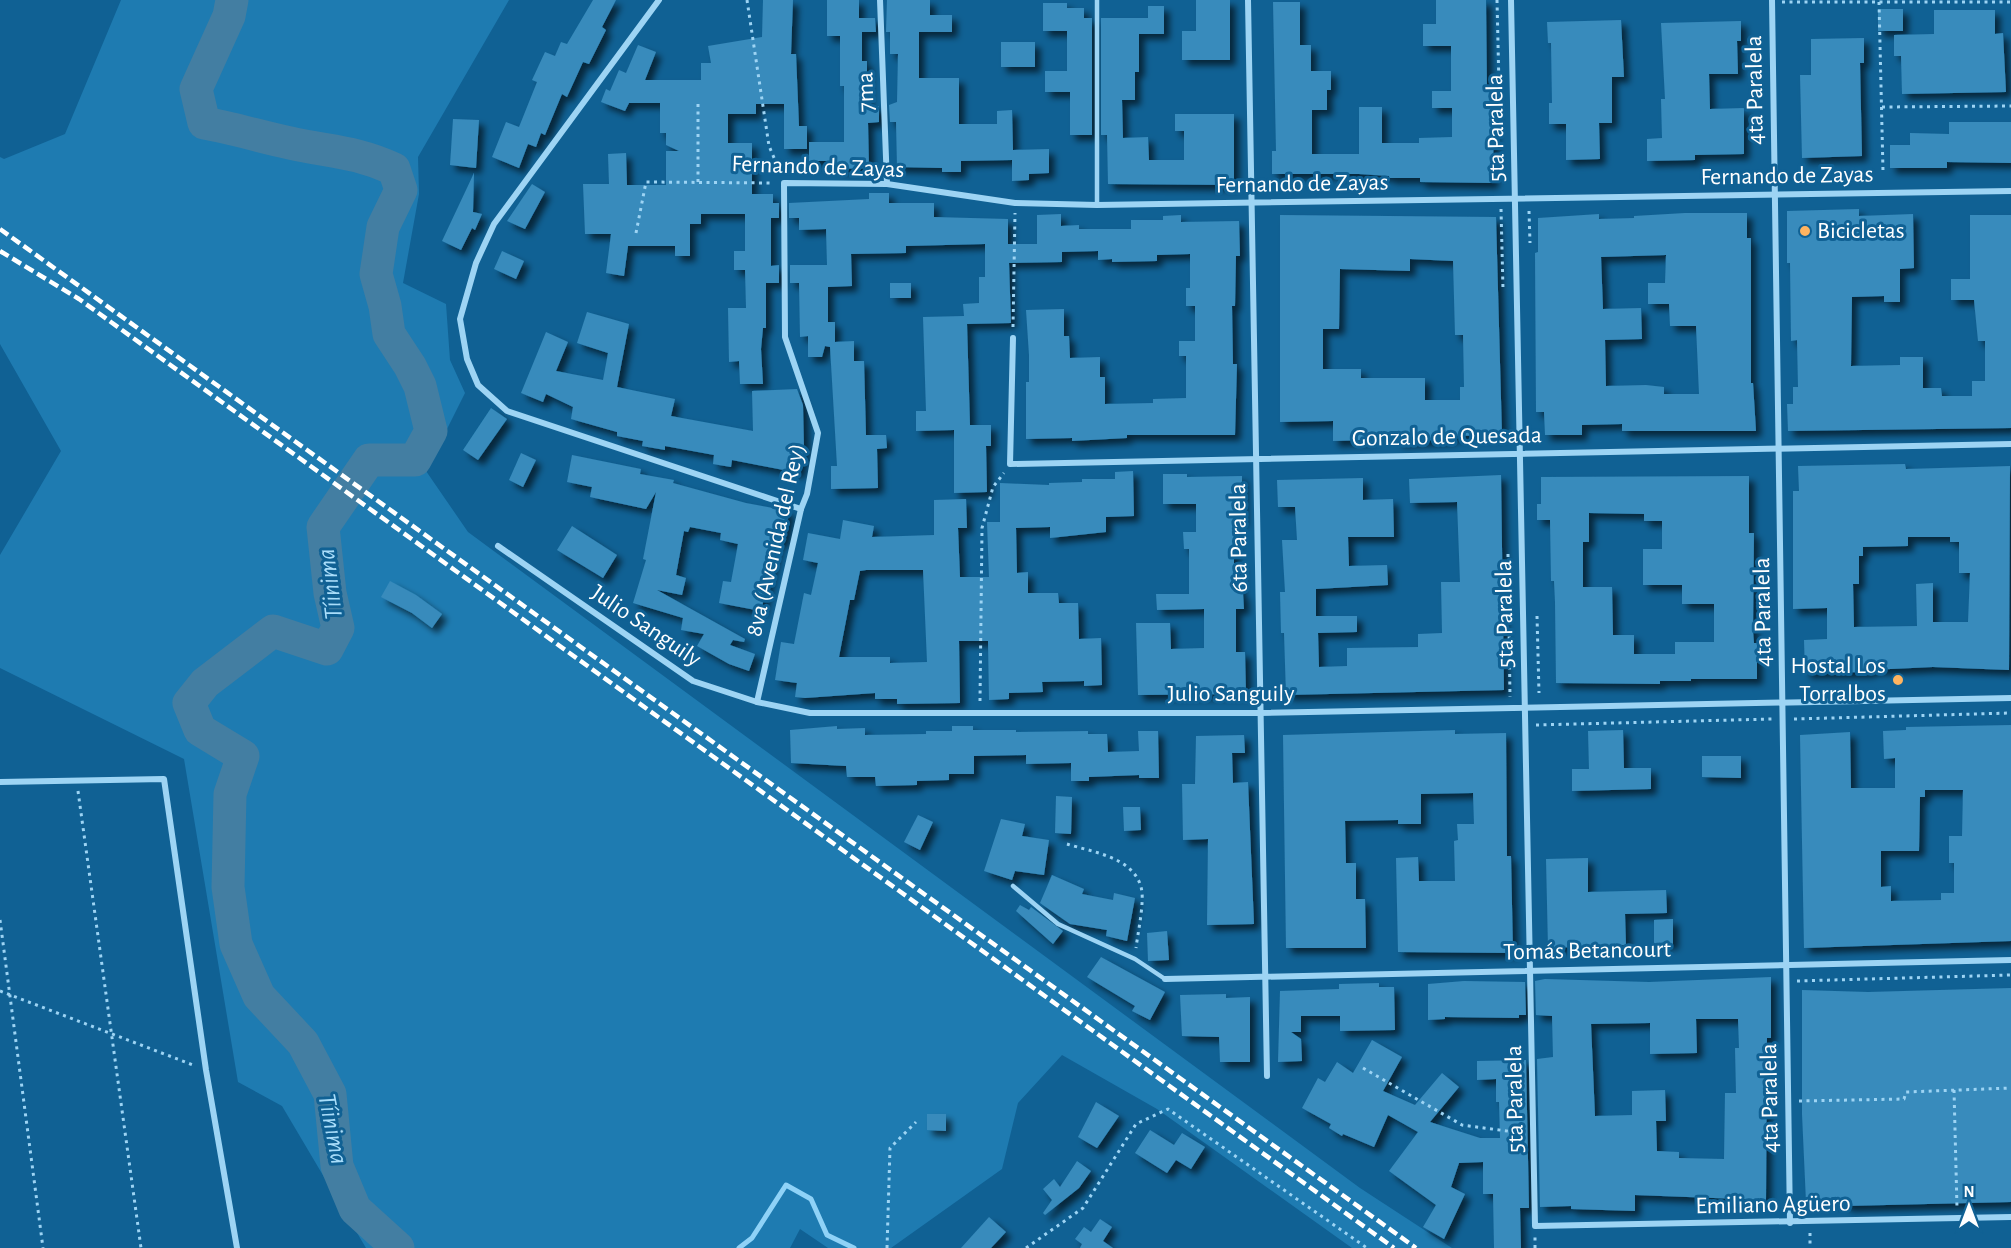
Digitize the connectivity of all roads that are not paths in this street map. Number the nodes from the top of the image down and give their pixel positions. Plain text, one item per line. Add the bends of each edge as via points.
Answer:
1 (658, 0) edge
2 (880, 0) edge
3 (1097, 0) edge
4 (1248, 0) edge
5 (1511, 0) edge
6 (1772, 1) edge
7 (784, 183) joint
8 (887, 184) junction
9 (2011, 191) edge
10 (1775, 193) junction
11 (1515, 199) junction
12 (1251, 202) junction
13 (1097, 205) junction
14 (1013, 338) road end
15 (2011, 444) edge
16 (1778, 449) junction
17 (1520, 454) junction
18 (1256, 459) junction
19 (801, 509) junction
20 (498, 546) dead end
21 (2011, 698) edge
22 (757, 702) junction
23 (1782, 703) junction
24 (1525, 707) junction
25 (1260, 713) junction
26 (0, 782) edge
27 (1013, 885) dead end
28 (2011, 960) edge
29 (1786, 964) junction
30 (1530, 970) junction
31 (1265, 977) junction
32 (1165, 979) joint
33 (1267, 1076) dead end
34 (2011, 1217) edge
35 (1790, 1223) junction
36 (1535, 1226) joint
37 (237, 1248) edge

1 - 19 street via 494,224 476,263 460,319 467,359 478,385 507,411
2 - 8 street, 7ma
3 - 13 lane
4 - 12 street, 6ta Paralela
5 - 11 street, 5ta Paralela
6 - 10 street, 4ta Paralela
7 - 8 street, Fernando de Zayas
7 - 19 street, 8va (Avenida del Rey) via 785,337 818,433
8 - 13 street, Fernando de Zayas via 1015,203
9 - 10 street, Fernando de Zayas
10 - 11 street, Fernando de Zayas
10 - 16 street, 4ta Paralela
11 - 12 street, Fernando de Zayas
11 - 17 street, 5ta Paralela
12 - 13 street, Fernando de Zayas
12 - 18 street, 6ta Paralela
14 - 18 street, Gonzalo de Quesada via 1010,464
15 - 16 street, Gonzalo de Quesada
16 - 17 street, Gonzalo de Quesada
16 - 23 street, 4ta Paralela
17 - 18 street, Gonzalo de Quesada
17 - 24 street, 5ta Paralela
18 - 25 street, 6ta Paralela
19 - 22 street, 8va (Avenida del Rey)
20 - 22 street, Julio Sanguily via 693,681
21 - 23 street, Julio Sanguily
22 - 25 street, Julio Sanguily via 810,713
23 - 24 street, Julio Sanguily
23 - 29 street, 4ta Paralela
24 - 25 street, Julio Sanguily
24 - 30 street, 5ta Paralela
25 - 31 street, 6ta Paralela
26 - 37 street via 165,779 206,1070
27 - 32 lane via 1058,924 1136,959
28 - 29 street, Tomás Betancourt
29 - 30 street, Tomás Betancourt
29 - 35 street, 4ta Paralela
30 - 31 street, Tomás Betancourt
30 - 36 street, 5ta Paralela
31 - 32 street, Tomás Betancourt
31 - 33 street, 6ta Paralela
34 - 35 street, Emiliano Agüero
35 - 36 street, Emiliano Agüero

